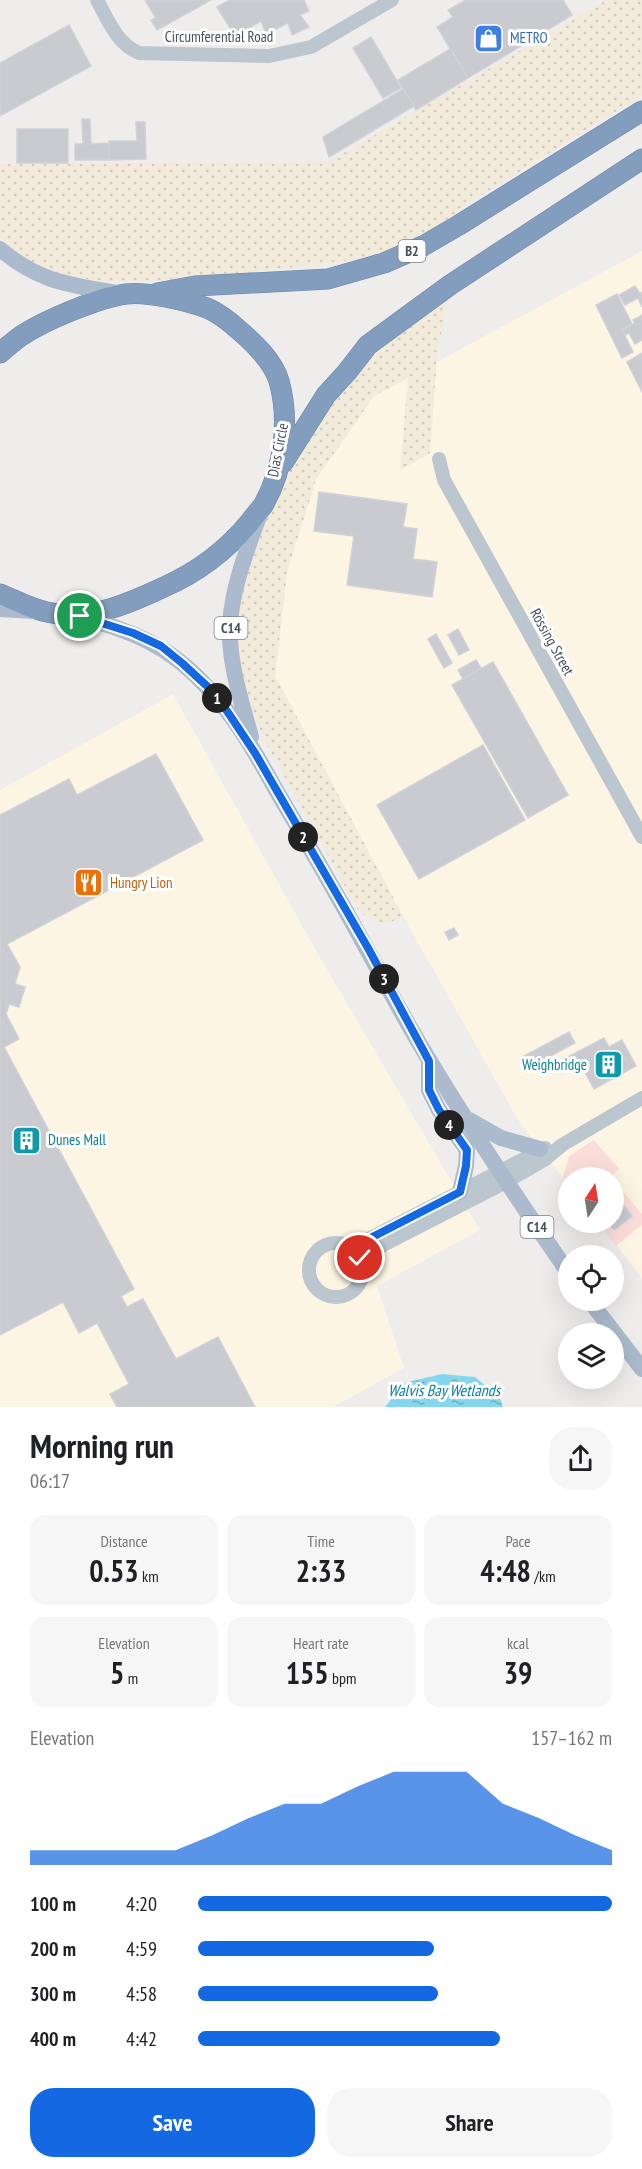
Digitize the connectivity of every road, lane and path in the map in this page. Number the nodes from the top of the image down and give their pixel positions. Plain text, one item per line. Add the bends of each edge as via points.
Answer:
1 (97, 0) edge
2 (392, 0) edge
3 (642, 111) edge
4 (642, 159) edge
5 (0, 249) edge
6 (126, 294) junction
7 (149, 294) junction
8 (0, 353) edge
9 (440, 459) dead end
10 (275, 475) junction
11 (264, 505) junction
12 (0, 594) edge
13 (0, 609) edge
14 (46, 612) junction
15 (80, 616) junction
16 (255, 753) junction
17 (642, 837) edge
18 (429, 1061) junction
19 (642, 1098) edge
20 (465, 1118) junction
21 (562, 1145) junction
22 (540, 1149) junction
23 (502, 1177) junction
24 (460, 1192) junction
25 (351, 1248) junction
26 (558, 1258) edge
27 (362, 1264) junction
28 (597, 1311) edge
29 (642, 1369) edge

1 - 2 street, Circumferential Road via 120,40 139,53 269,56 311,47
3 - 7 highway, B2 via 459,225 384,263 328,279 195,286
4 - 10 highway via 450,285 368,345 326,395
5 - 6 main road via 15,262 55,281
6 - 7 highway, Dias Circle
6 - 8 highway, Dias Circle via 48,321
7 - 10 highway, Dias Circle via 207,308 230,321 258,346 278,379 285,418
9 - 17 street, Rössing Street via 444,480
10 - 11 highway, Dias Circle
11 - 15 highway, Dias Circle via 216,558 185,578 127,604
11 - 16 main road, C14 via 239,572 231,623 231,658
12 - 14 highway, Dias Circle
13 - 14 main road
14 - 15 highway, Dias Circle
15 - 16 main road, C14 via 161,646 208,687
16 - 18 main road, C14
18 - 20 main road, C14
18 - 24 main road via 429,1090 467,1150
19 - 21 street
20 - 22 main road via 501,1138
20 - 23 main road, C14
21 - 22 street
21 - 23 street via 544,1160
22 - 23 street
23 - 24 street
23 - 26 main road, C14
23 - 27 street via 383,1245
24 - 25 street
25 - 27 street
25 - 27 street via 333,1244 316,1252 310,1264 312,1282 326,1295 345,1295 360,1282
28 - 29 main road

